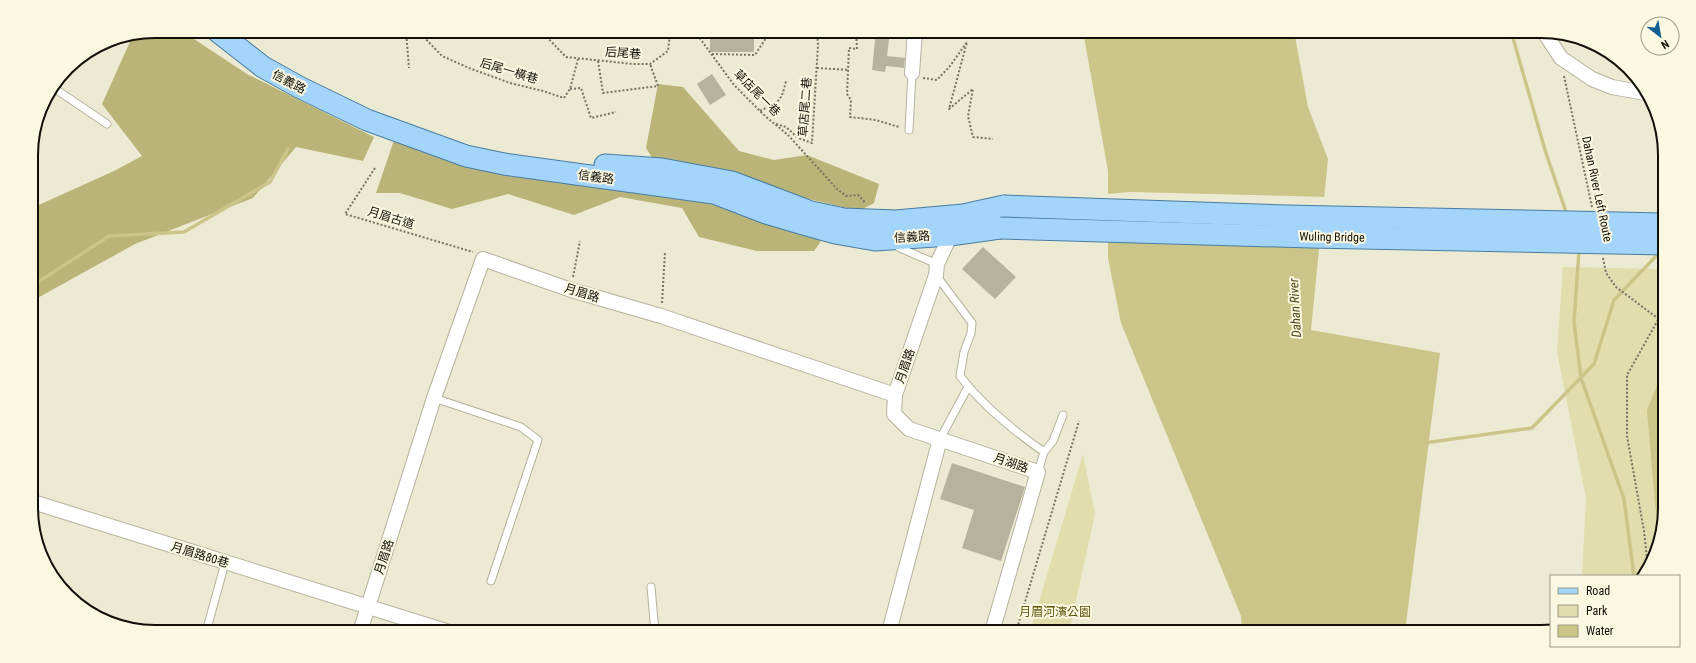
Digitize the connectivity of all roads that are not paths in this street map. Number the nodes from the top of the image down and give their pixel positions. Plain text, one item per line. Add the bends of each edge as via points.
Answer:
1 (226, 38) edge
2 (248, 38) edge
3 (915, 38) edge
4 (1548, 38) edge
5 (912, 75) joint
6 (58, 91) edge
7 (1639, 92) edge
8 (107, 124) dead end
9 (909, 130) road end
10 (1004, 206) joint
11 (963, 215) junction
12 (1658, 224) edge
13 (1000, 228) joint
14 (950, 235) junction
15 (886, 239) junction
16 (1658, 244) edge
17 (936, 270) junction
18 (968, 387) junction
19 (896, 395) junction
20 (434, 398) junction
21 (1064, 416) dead end
22 (940, 439) junction
23 (1044, 452) junction
24 (1038, 472) junction
25 (38, 504) edge
26 (225, 563) junction
27 (491, 581) dead end
28 (651, 587) dead end
29 (368, 606) junction
30 (208, 625) edge
31 (362, 625) edge
32 (427, 625) edge
33 (655, 625) edge
34 (891, 625) edge
35 (994, 625) edge

1 - 15 main road, 信義路 via 264,68 299,88 367,120 466,156 504,164 714,193 803,224 857,237
2 - 11 main road, 信義路 via 304,80 369,109 475,148 530,159 662,170 732,182 811,212 844,219 896,221
3 - 5 street
4 - 7 street via 1561,58 1592,80
5 - 9 lane
6 - 8 lane
10 - 11 main road, 信義路
10 - 12 main road, Wuling Bridge, bridge
11 - 14 street, 月眉路
13 - 14 main road, 信義路
13 - 16 main road, Wuling Bridge, bridge
14 - 15 main road, 信義路
14 - 17 street, 月眉路
15 - 17 lane
17 - 18 lane via 972,324 960,376
17 - 19 street, 月眉路
18 - 22 lane
18 - 23 lane
19 - 20 street, 月眉路 via 482,259
19 - 22 street, 月湖路 via 894,414 909,430
20 - 27 lane via 521,427 538,440
20 - 29 street, 月眉路
21 - 23 lane via 1053,441
22 - 24 street, 月湖路
22 - 34 street
23 - 24 lane
24 - 35 street, 月湖路
25 - 26 street, 月眉路80巷
26 - 29 street, 月眉路80巷
26 - 30 lane
28 - 33 lane
29 - 31 street, 月眉路
29 - 32 street, 月眉路80巷

